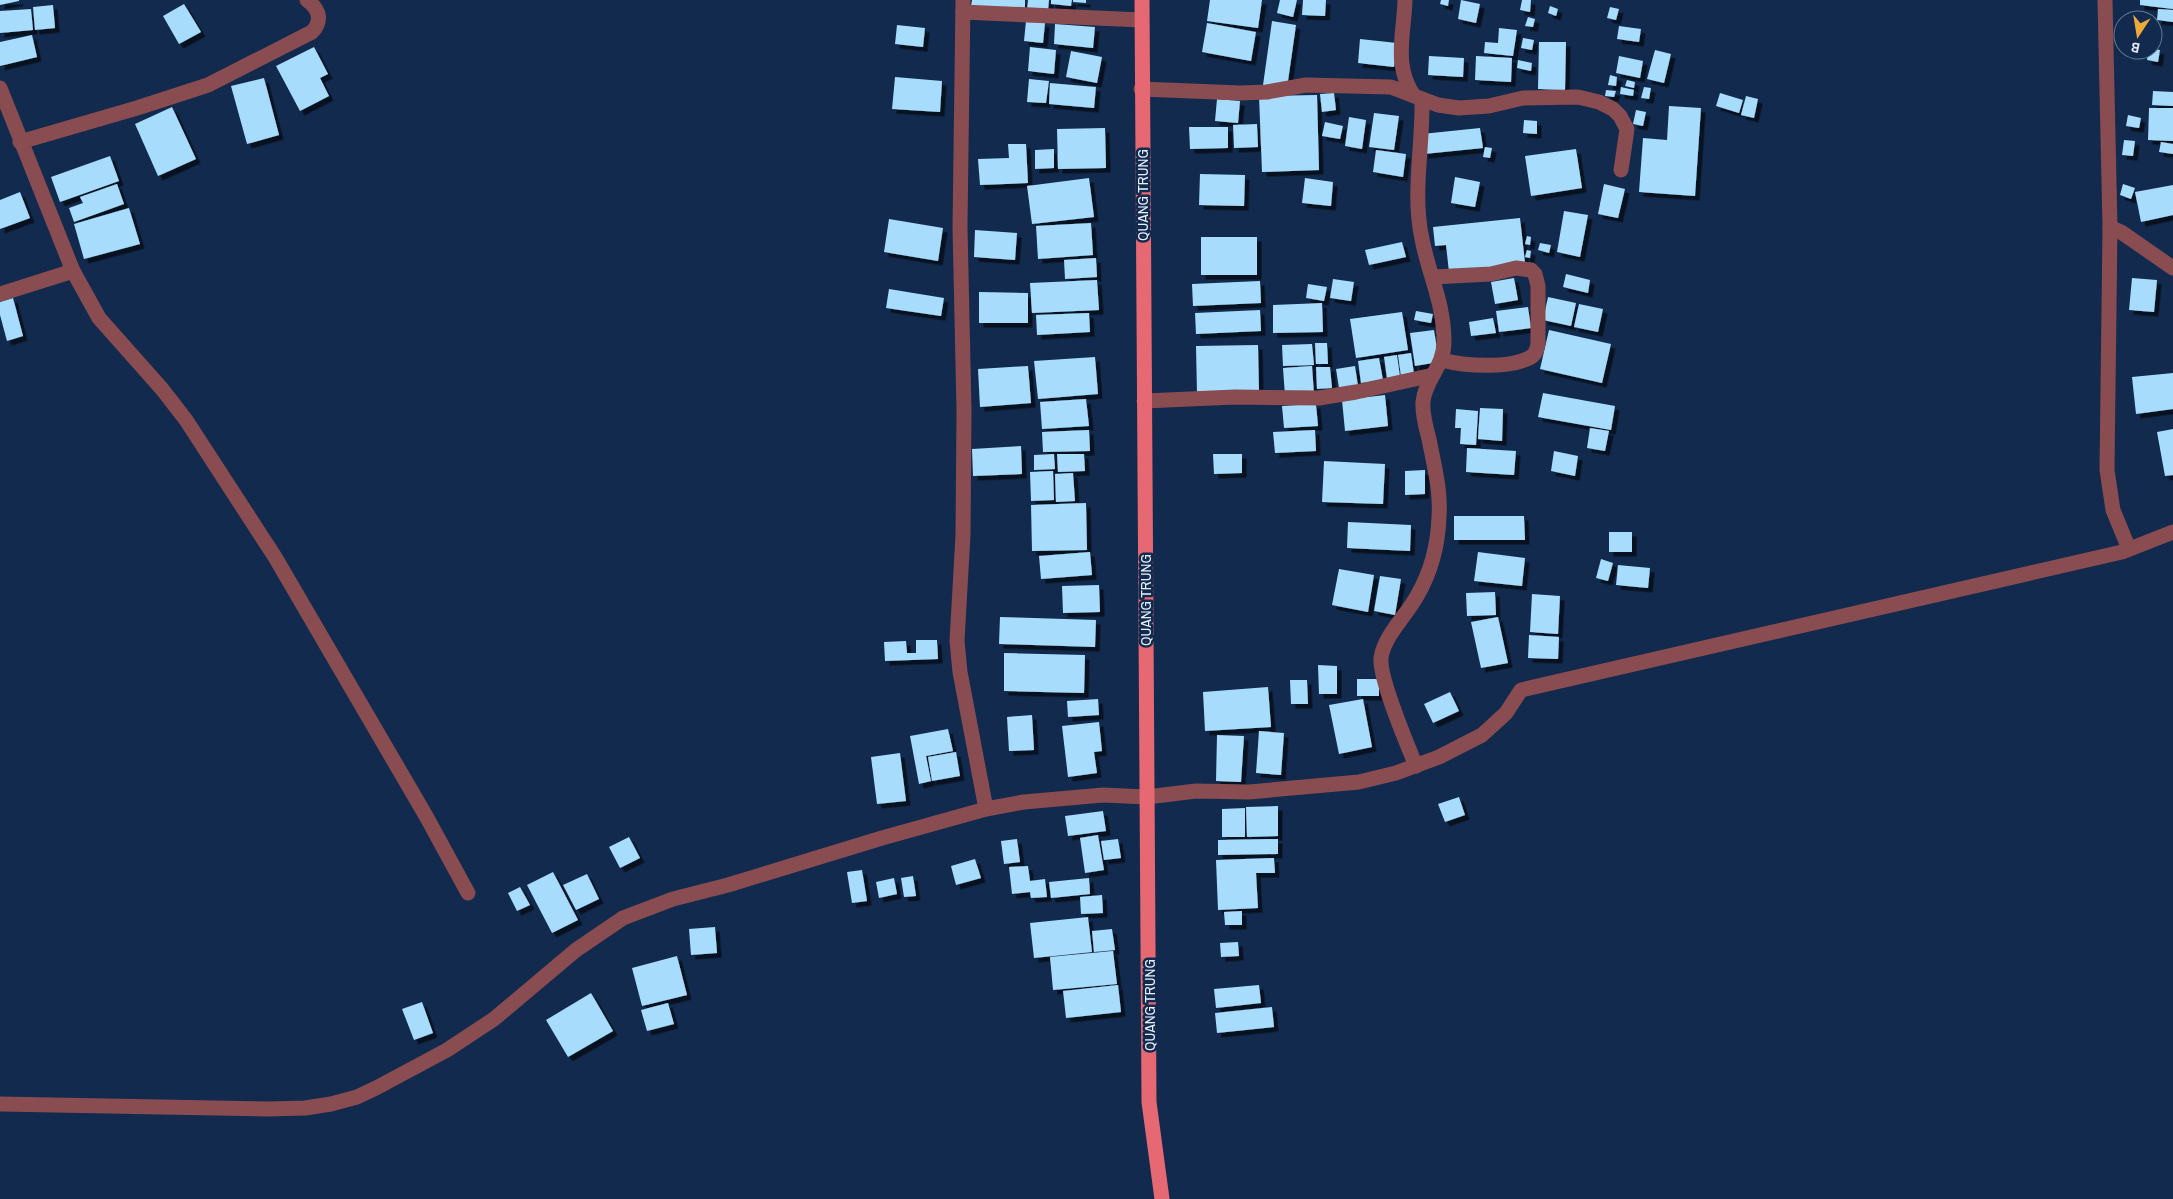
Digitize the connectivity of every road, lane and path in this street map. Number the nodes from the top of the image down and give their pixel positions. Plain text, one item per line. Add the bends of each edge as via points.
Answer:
1 (308, 0) edge
2 (1142, 0) edge
3 (1406, 0) edge
4 (2105, 0) edge
5 (963, 6) edge
6 (1141, 20) junction
7 (0, 88) edge
8 (1141, 88) junction
9 (1418, 98) junction
10 (20, 142) junction
11 (1621, 170) dead end
12 (2110, 227) junction
13 (2173, 268) edge
14 (73, 271) junction
15 (1433, 277) junction
16 (0, 294) edge
17 (1442, 360) junction
18 (1433, 375) junction
19 (1144, 401) junction
20 (2173, 532) edge
21 (2129, 549) junction
22 (1416, 766) junction
23 (1147, 797) junction
24 (986, 809) junction
25 (468, 893) dead end
26 (0, 1104) edge
27 (1162, 1199) edge

1 - 10 street via 319,16 312,32 232,74 137,108
2 - 6 main road, QUANG TRUNG
3 - 9 street via 1401,70 1408,87
4 - 12 street
5 - 6 street
5 - 24 street via 960,227 963,517 957,641
6 - 8 main road, QUANG TRUNG
7 - 10 street
8 - 9 street via 1240,93 1306,85 1348,85 1390,87
8 - 19 main road, QUANG TRUNG
9 - 11 street via 1438,105 1466,108 1545,96 1578,96 1600,102 1614,109 1627,129
9 - 15 street via 1419,216
10 - 14 street
12 - 13 street
12 - 21 street via 2107,470 2113,510
14 - 16 street
14 - 25 street via 98,318 186,420 275,557
15 - 17 street via 1442,311
15 - 17 street via 1482,275 1524,268 1535,274 1538,286 1538,344 1536,353 1531,357 1503,364
17 - 18 street
18 - 19 street via 1319,398
18 - 22 street via 1423,402 1438,490 1435,549 1417,596 1386,643 1381,658
19 - 23 main road, QUANG TRUNG
20 - 21 street
21 - 22 street via 1521,690 1506,713 1482,735
22 - 23 street via 1360,782 1249,792 1196,791
23 - 24 street via 1073,797
23 - 27 main road, QUANG TRUNG via 1149,1102
24 - 26 street via 673,899 623,918 576,950 494,1019 447,1050 357,1097 296,1108

